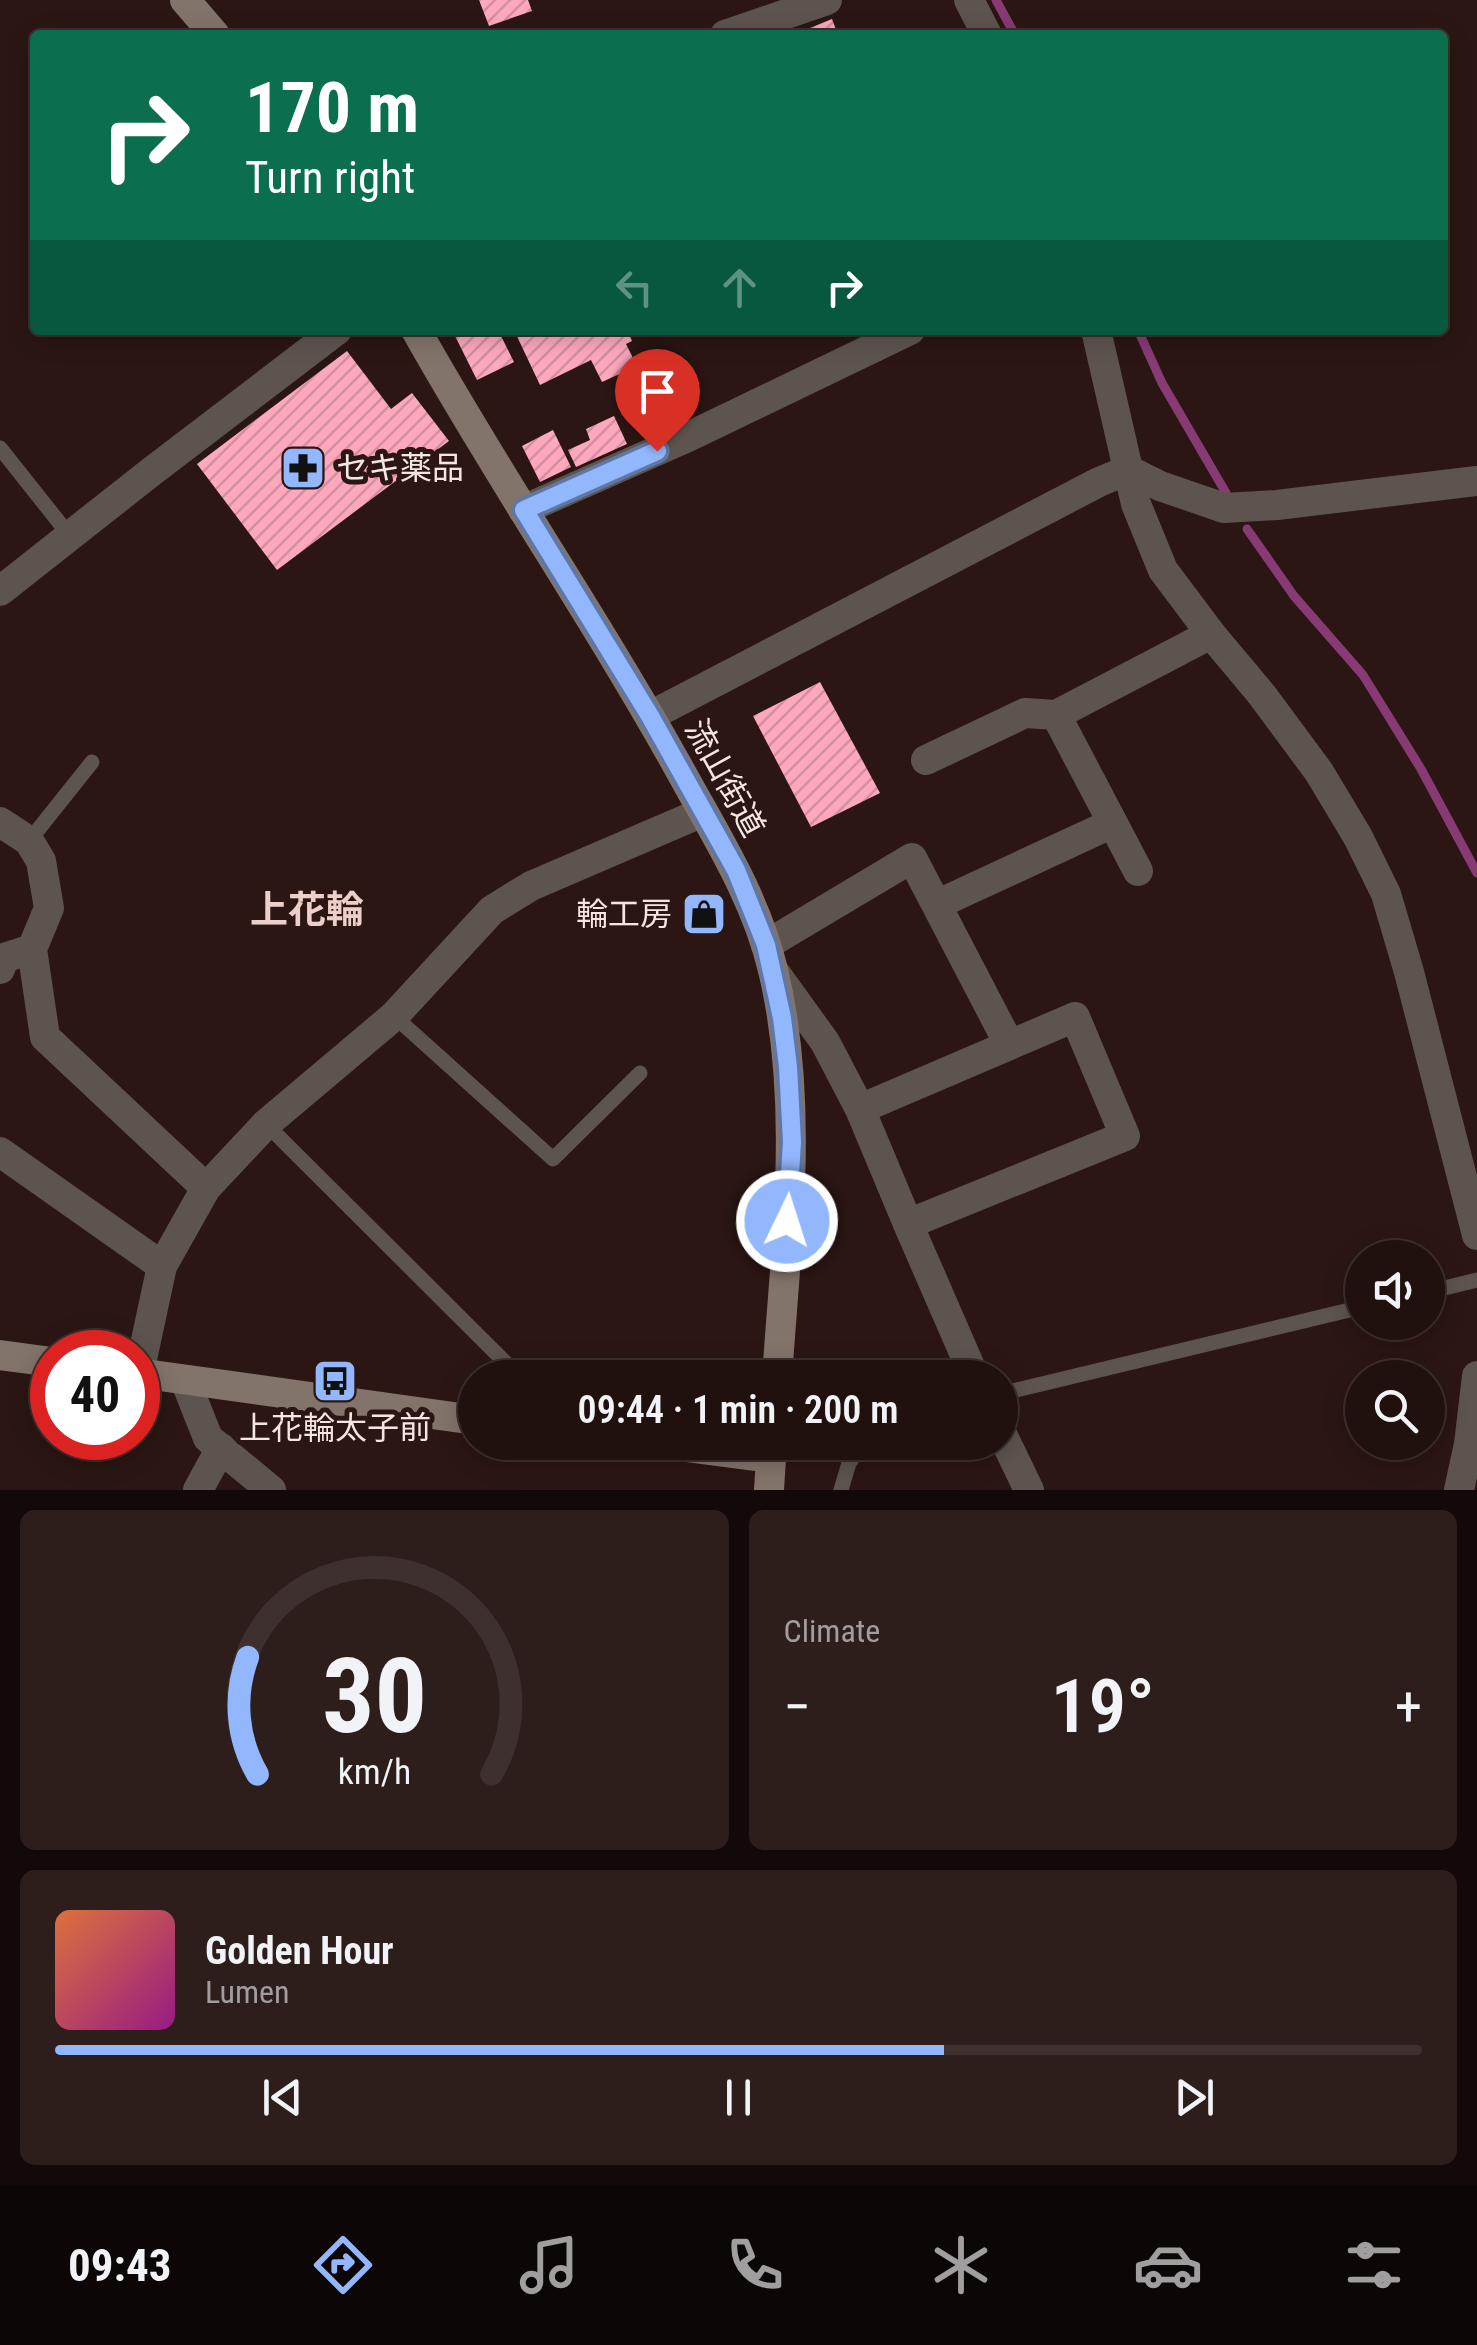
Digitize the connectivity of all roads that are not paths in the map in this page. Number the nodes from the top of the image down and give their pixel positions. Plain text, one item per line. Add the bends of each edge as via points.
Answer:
1 (185, 0) edge
2 (827, 0) edge
3 (969, 0) edge
4 (211, 30) edge
5 (740, 30) edge
6 (984, 30) edge
7 (331, 335) edge
8 (419, 335) edge
9 (900, 335) edge
10 (1097, 335) edge
11 (1, 452) edge
12 (1128, 470) junction
13 (1477, 481) edge
14 (524, 510) junction
15 (70, 536) junction
16 (0, 591) edge
17 (1211, 634) junction
18 (1056, 715) junction
19 (650, 716) junction
20 (926, 760) dead end
21 (92, 762) dead end
22 (703, 812) junction
23 (0, 822) edge
24 (1113, 824) junction
25 (30, 841) junction
26 (1138, 872) dead end
27 (938, 904) junction
28 (32, 949) junction
29 (769, 957) junction
30 (0, 970) edge
31 (394, 1016) junction
32 (1009, 1044) junction
33 (640, 1073) dead end
34 (860, 1109) junction
35 (266, 1124) junction
36 (0, 1152) edge
37 (206, 1188) junction
38 (908, 1224) junction
39 (1477, 1235) edge
40 (162, 1266) junction
41 (1477, 1280) edge
42 (1445, 1288) edge
43 (1345, 1311) edge
44 (148, 1330) edge
45 (0, 1355) edge
46 (30, 1359) edge
47 (503, 1360) edge
48 (778, 1360) edge
49 (968, 1360) edge
50 (160, 1376) edge
51 (1477, 1376) edge
52 (185, 1380) junction
53 (1018, 1390) edge
54 (458, 1418) edge
55 (221, 1448) junction
56 (772, 1460) edge
57 (851, 1460) edge
58 (1014, 1460) edge
59 (198, 1490) edge
60 (271, 1490) edge
61 (770, 1490) edge
62 (841, 1490) edge
63 (1029, 1490) edge
64 (1459, 1490) edge

1 - 4 street
2 - 5 street
3 - 6 street
7 - 15 street
8 - 14 street, 流山街道
9 - 14 street
10 - 12 street
11 - 15 lane
12 - 13 street via 1224,508
12 - 17 street via 1163,570
12 - 19 street
14 - 19 street, 流山街道
15 - 16 street
17 - 18 street
17 - 39 street via 1319,772 1386,894
18 - 20 street via 1024,713
18 - 24 street
19 - 22 street, 流山街道
21 - 25 lane
22 - 29 street, 流山街道 via 736,870
22 - 31 street via 531,886 492,910
23 - 25 street
24 - 26 street
24 - 27 street
25 - 28 street via 41,861 49,908
27 - 29 street via 912,858
27 - 32 street
28 - 30 street via 4,958
28 - 37 street via 44,1037
29 - 34 street
29 - 48 street, 流山街道 via 782,1018 792,1142
31 - 33 lane via 554,1159
31 - 35 street
32 - 34 street
32 - 38 street via 1075,1017 1125,1136
34 - 38 street
35 - 37 street
35 - 47 lane
36 - 40 street
37 - 40 street
38 - 49 street
40 - 44 street
41 - 42 lane
43 - 53 lane
45 - 46 street
50 - 52 street
51 - 64 street
52 - 54 street
52 - 55 street via 208,1438
55 - 59 street
55 - 60 street
56 - 61 street
57 - 62 lane
58 - 63 street

